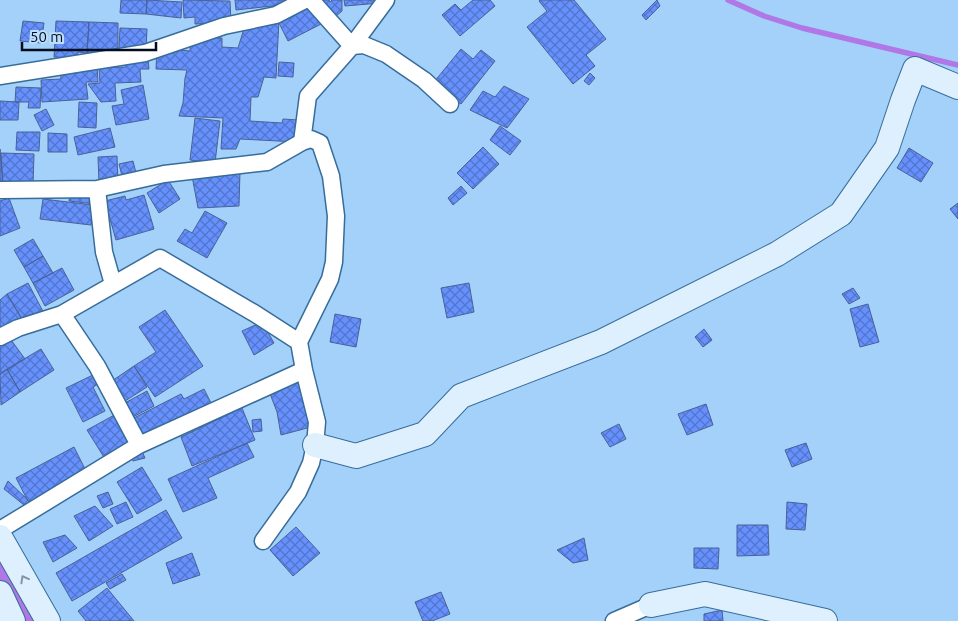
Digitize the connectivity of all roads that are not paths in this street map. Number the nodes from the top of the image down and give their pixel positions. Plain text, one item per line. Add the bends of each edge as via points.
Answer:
1 (305, 0) edge
2 (311, 0) edge
3 (386, 0) edge
4 (352, 46) junction
5 (0, 76) edge
6 (958, 87) edge
7 (450, 104) dead end
8 (302, 142) junction
9 (97, 189) junction
10 (0, 190) edge
11 (114, 284) junction
12 (62, 314) junction
13 (0, 337) edge
14 (299, 342) junction
15 (304, 370) junction
16 (139, 445) junction
17 (315, 445) junction
18 (0, 530) edge
19 (0, 537) edge
20 (263, 541) dead end
21 (0, 593) edge
22 (651, 605) joint
23 (13, 621) edge
24 (48, 621) edge
25 (614, 621) edge
26 (826, 621) edge

1 - 5 street via 276,15 224,26 145,53
2 - 4 street
3 - 4 street
4 - 7 street via 364,45 386,54 424,80
4 - 8 street via 308,96
6 - 17 street via 915,69 887,148 841,214 777,254 601,342 461,396 425,434 356,456
8 - 9 street via 267,162 164,174
8 - 14 street via 320,143 324,152 331,176 336,240 330,279
9 - 10 street
9 - 11 street via 104,252
11 - 12 street
11 - 14 street via 160,258
12 - 13 street
12 - 16 street via 97,366
14 - 15 street
15 - 16 street
15 - 17 street via 317,422
16 - 18 street
17 - 20 street via 298,492
24 -> 19 street
21 - 23 street
22 - 25 street
22 - 26 street via 705,594

